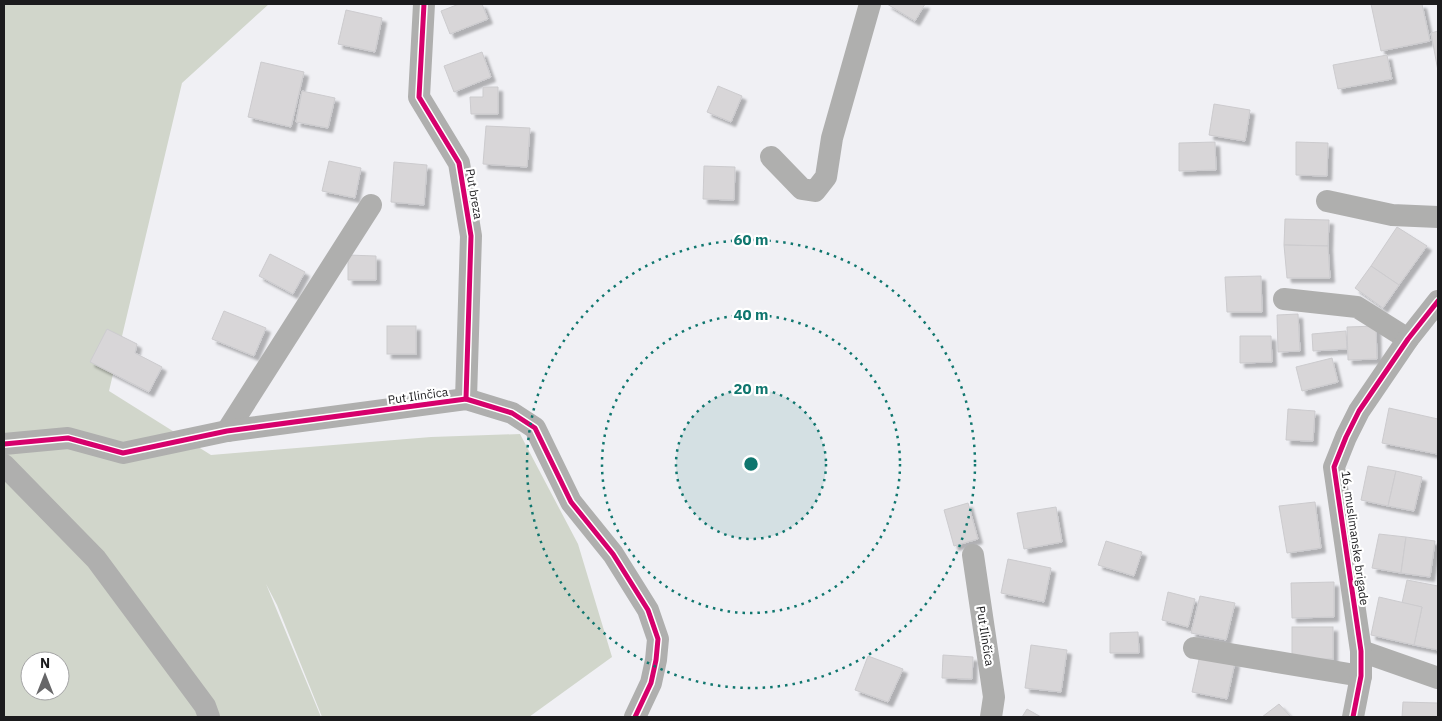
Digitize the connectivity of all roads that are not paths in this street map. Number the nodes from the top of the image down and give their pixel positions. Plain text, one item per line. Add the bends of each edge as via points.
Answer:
1 (424, 4) edge
2 (870, 4) edge
3 (770, 157) dead end
4 (1327, 200) dead end
5 (371, 205) dead end
6 (1438, 217) edge
7 (1284, 299) dead end
8 (1434, 314) edge
9 (1408, 339) junction
10 (466, 399) junction
11 (227, 431) junction
12 (4, 444) edge
13 (4, 465) edge
14 (973, 555) dead end
15 (1194, 648) dead end
16 (1361, 651) junction
17 (1361, 676) junction
18 (1438, 678) edge
19 (209, 717) edge
20 (635, 717) edge
21 (991, 717) edge
22 (1353, 717) edge

1 - 10 street, Put breza via 419,97 458,163 471,236
2 - 3 street via 832,138 826,177 815,191 802,189
4 - 6 street via 1392,215
5 - 11 street
7 - 9 street via 1357,307
8 - 9 street, 16. muslimanske brigade
9 - 16 street, 16. muslimanske brigade via 1359,411 1334,467
10 - 11 street, Put Ilinčica
10 - 20 street, Put Ilinčica via 512,413 535,428 571,502 613,554 648,610 658,639 656,660 651,683
11 - 12 street, Put Ilinčica via 122,453 68,438
13 - 19 street via 96,559 205,706
14 - 21 street, Put Ilinčica via 994,697
15 - 17 street
16 - 17 street, 16. muslimanske brigade
16 - 18 street
17 - 22 street, 16. muslimanske brigade

